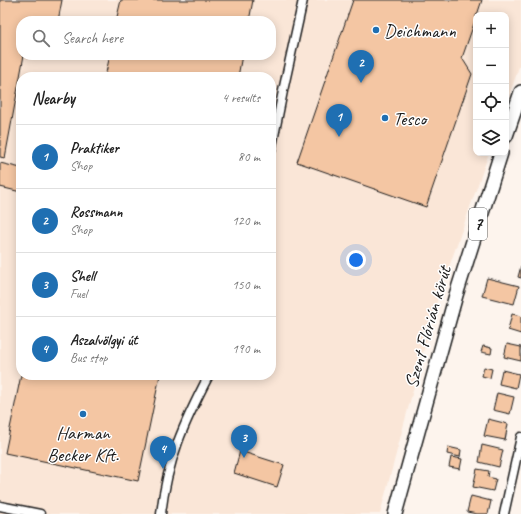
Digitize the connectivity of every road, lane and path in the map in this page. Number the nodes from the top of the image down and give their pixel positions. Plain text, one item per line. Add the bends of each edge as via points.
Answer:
1 (303, 0) edge
2 (521, 92) edge
3 (276, 126) edge
4 (509, 127) edge
5 (499, 156) edge
6 (206, 380) edge
7 (521, 437) edge
8 (0, 506) edge
9 (40, 514) edge
10 (161, 514) edge
11 (395, 514) edge
12 (504, 514) edge

1 - 3 street
2 - 4 main road
5 - 11 main road, Szent Flórián körút / 7 via 456,295
6 - 10 street via 173,454
7 - 12 street
8 - 9 street

